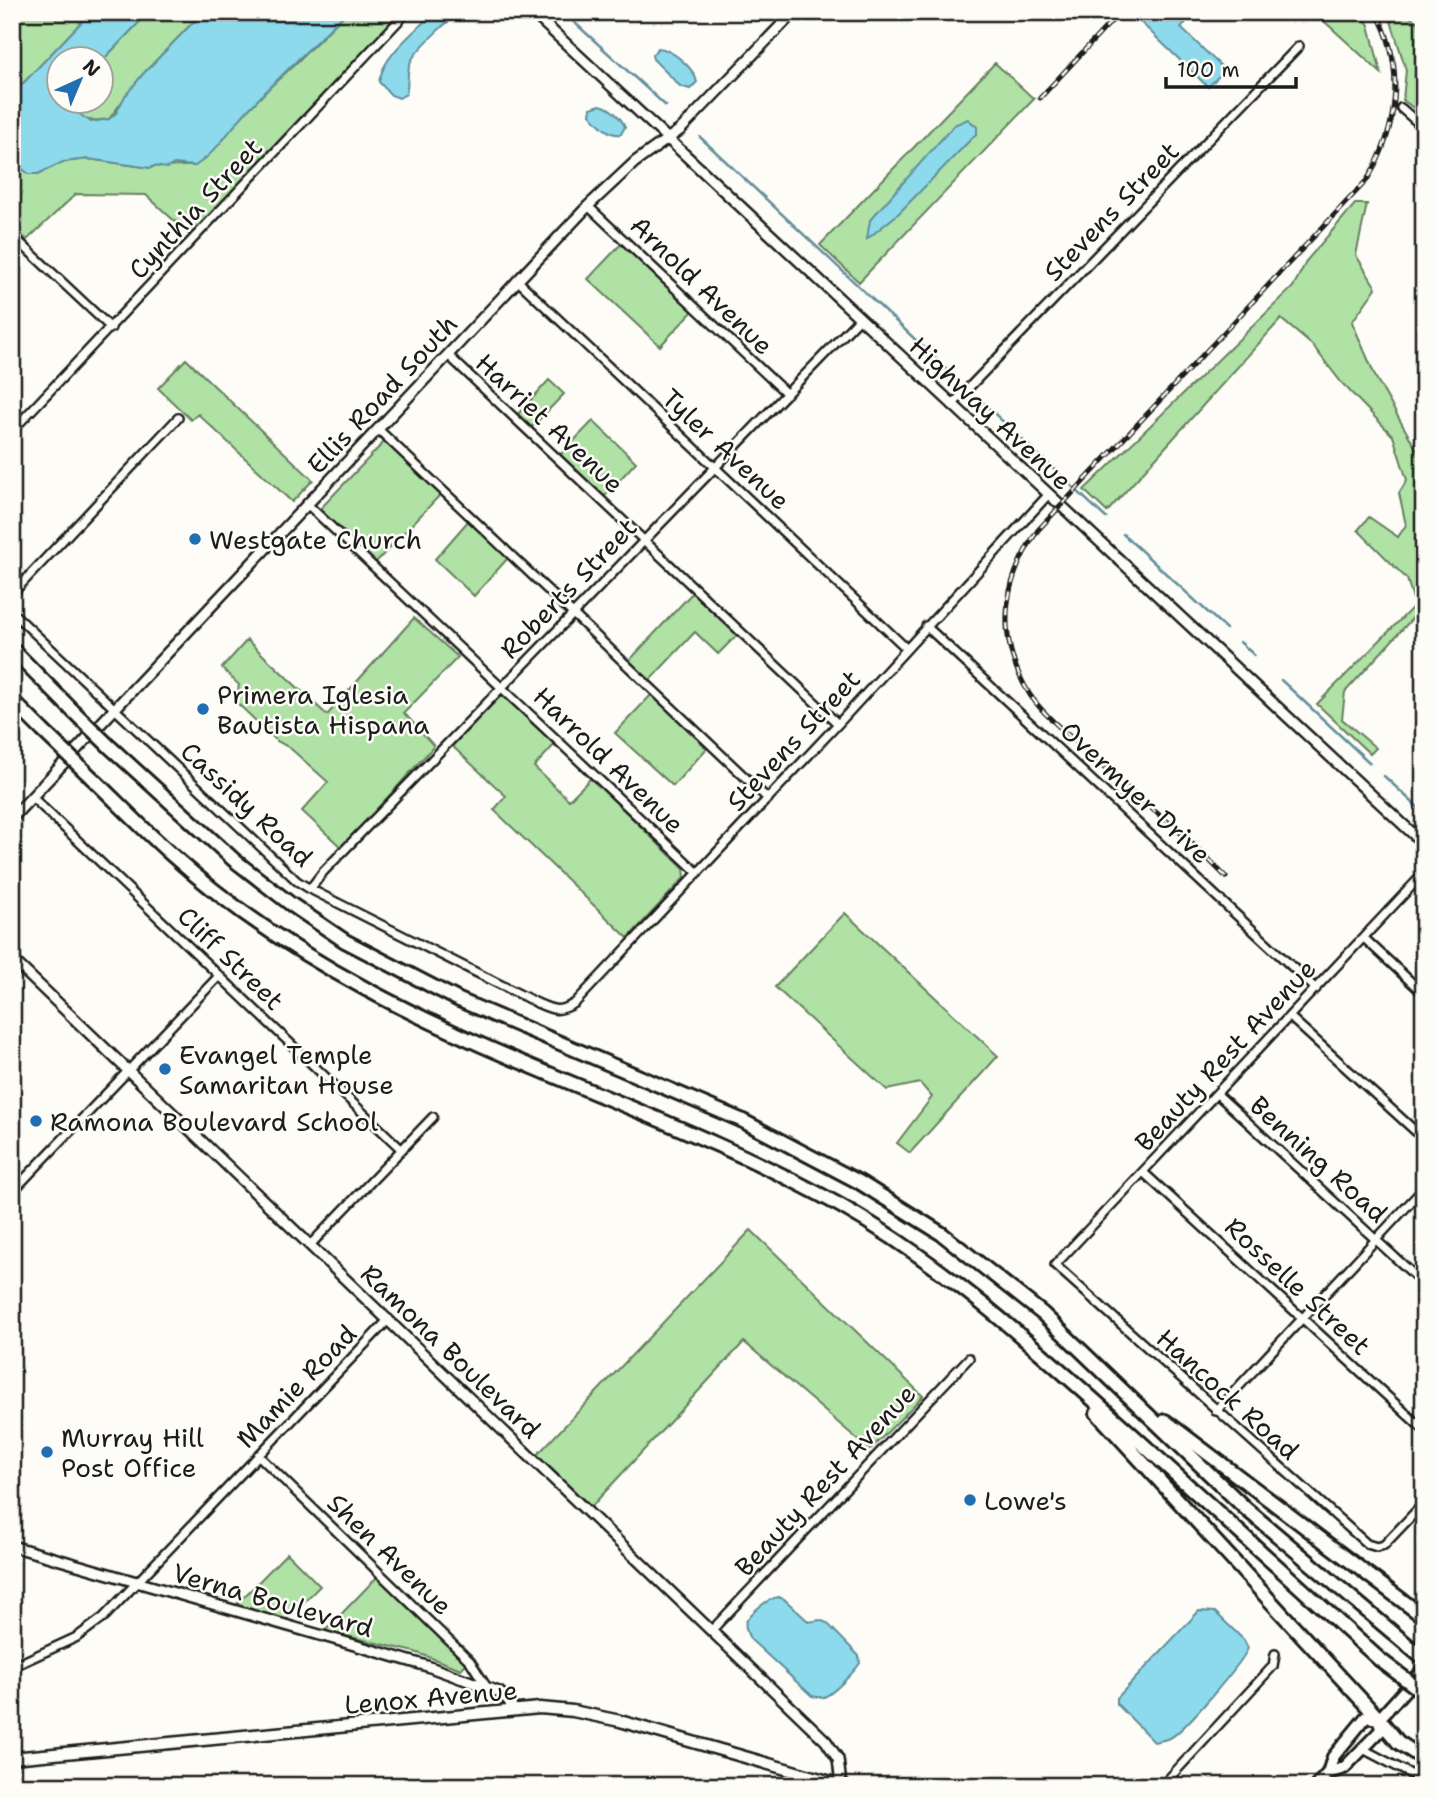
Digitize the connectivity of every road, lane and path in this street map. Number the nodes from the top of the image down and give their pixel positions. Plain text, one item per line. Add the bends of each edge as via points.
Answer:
1 (407, 12) edge
2 (532, 12) edge
3 (794, 12) edge
4 (1299, 46) dead end
5 (1401, 108) dead end
6 (1424, 128) edge
7 (667, 139) junction
8 (588, 206) junction
9 (12, 235) edge
10 (517, 280) junction
11 (859, 319) junction
12 (111, 328) junction
13 (448, 355) junction
14 (787, 394) junction
15 (952, 405) junction
16 (12, 417) edge
17 (178, 418) dead end
18 (19, 424) junction
19 (378, 429) junction
20 (12, 431) edge
21 (716, 467) junction
22 (1048, 495) junction
23 (307, 504) junction
24 (644, 541) junction
25 (12, 594) edge
26 (12, 611) edge
27 (572, 614) junction
28 (926, 626) junction
29 (906, 648) junction
30 (12, 649) edge
31 (502, 687) junction
32 (12, 700) edge
33 (115, 708) junction
34 (838, 724) junction
35 (32, 797) junction
36 (768, 799) junction
37 (12, 818) edge
38 (1424, 844) edge
39 (698, 873) junction
40 (1424, 873) edge
41 (310, 889) junction
42 (1364, 938) junction
43 (12, 959) edge
44 (219, 976) junction
45 (1316, 989) junction
46 (1424, 994) edge
47 (565, 1010) joint
48 (1290, 1017) junction
49 (129, 1070) junction
50 (1217, 1094) junction
51 (433, 1117) dead end
52 (1424, 1139) edge
53 (401, 1149) junction
54 (1143, 1172) junction
55 (1424, 1188) edge
56 (12, 1192) edge
57 (1376, 1240) junction
58 (311, 1244) junction
59 (1055, 1265) joint
60 (1424, 1284) edge
61 (389, 1319) junction
62 (1303, 1319) junction
63 (1045, 1356) junction
64 (969, 1358) dead end
65 (1122, 1388) junction
66 (1216, 1411) junction
67 (1424, 1430) edge
68 (258, 1455) junction
69 (1424, 1503) edge
70 (12, 1546) edge
71 (137, 1582) junction
72 (1424, 1617) edge
73 (711, 1631) junction
74 (1275, 1654) dead end
75 (1424, 1659) edge
76 (12, 1667) edge
77 (1424, 1669) edge
78 (486, 1686) junction
79 (1424, 1693) edge
80 (514, 1710) junction
81 (1379, 1719) junction
82 (1363, 1749) junction
83 (12, 1758) edge
84 (1424, 1759) edge
85 (1328, 1773) junction
86 (1424, 1781) edge
87 (822, 1783) edge
88 (843, 1785) edge
89 (1162, 1786) edge
90 (1316, 1786) edge

1 - 12 street, Cynthia Street
2 - 7 street, Highway Avenue
3 - 7 street, Ellis Road South
4 - 15 street, Stevens Street
5 - 6 street
7 - 8 street, Ellis Road South
7 - 11 street, Highway Avenue
8 - 10 street, Ellis Road South
8 - 14 street, Arnold Avenue
9 - 12 street
10 - 13 street, Ellis Road South
10 - 21 street, Tyler Avenue
11 - 14 street, Roberts Street
11 - 15 street, Highway Avenue
12 - 18 street, Cynthia Street
13 - 19 street, Ellis Road South
13 - 24 street, Harriet Avenue
14 - 21 street, Roberts Street
15 - 22 street, Highway Avenue
16 - 18 street
17 - 25 street
18 - 20 street, Cynthia Street
19 - 23 street, Ellis Road South
19 - 27 street
21 - 24 street, Roberts Street
21 - 29 street, Tyler Avenue
22 - 28 street, Stevens Street
22 - 38 street, Highway Avenue
23 - 31 street, Harrold Avenue
23 - 33 street, Ellis Road South
24 - 27 street, Roberts Street
24 - 34 street, Harriet Avenue
26 - 33 street, Cassidy Road
27 - 31 street, Roberts Street
27 - 36 street
28 - 29 street, Stevens Street
28 - 45 street, Overmyer Drive
29 - 34 street, Stevens Street
30 - 65 highway, bridge via 110,747 234,860 345,941 459,1000 741,1120 859,1182 942,1234 1043,1314
31 - 39 street, Harrold Avenue
31 - 41 street, Roberts Street
32 - 63 highway, bridge via 172,855 264,927 319,963 460,1035 738,1155 843,1207 945,1274
33 - 35 street, Ellis Road South
33 - 41 street, Cassidy Road via 286,873
34 - 36 street, Stevens Street
35 - 37 street, Ellis Road South
35 - 44 street, Cliff Street
36 - 39 street, Stevens Street
39 - 47 street, Stevens Street
40 - 42 street, Beauty Rest Avenue
41 - 47 street, Cassidy Road via 537,1003
42 - 45 street, Beauty Rest Avenue
42 - 46 street
43 - 49 street, Ramona Boulevard
44 - 49 street
44 - 53 street, Cliff Street
45 - 48 street, Beauty Rest Avenue
48 - 50 street, Beauty Rest Avenue
48 - 52 street
49 - 56 street
49 - 58 street, Ramona Boulevard
50 - 54 street, Beauty Rest Avenue
50 - 57 street, Benning Road
51 - 53 street
53 - 58 street
54 - 59 street, Beauty Rest Avenue
54 - 62 street, Rosselle Street
55 - 57 street
57 - 60 street, Benning Road
57 - 62 street
58 - 61 street, Ramona Boulevard
59 - 66 street, Hancock Road
61 - 68 street, Mamie Road
61 - 73 street, Ramona Boulevard
62 - 66 street
62 - 67 street, Rosselle Street
63 - 79 highway, bridge via 1379,1659
63 - 81 highway
64 - 73 street, Beauty Rest Avenue
65 - 72 highway
65 - 75 highway via 1245,1508
66 - 69 street, Hancock Road via 1356,1538 1377,1547 1389,1541
68 - 71 street, Mamie Road
68 - 78 street, Shen Avenue via 470,1661
70 - 71 street, Verna Boulevard
71 - 76 street, Mamie Road via 104,1617 77,1637
71 - 78 street, Verna Boulevard
73 - 88 street, Ramona Boulevard via 826,1741 838,1759
74 - 89 street via 1273,1666
77 - 81 main road
78 - 80 street, Verna Boulevard via 504,1696
80 - 83 main road, Lenox Avenue
80 - 87 main road, Lenox Avenue via 573,1711 603,1717
81 - 82 main road via 1381,1730
81 - 84 highway via 1398,1742
81 - 85 main road via 1366,1717 1333,1757
82 - 85 main road via 1344,1768
82 - 86 street
85 - 90 main road
87 - 88 main road, Lenox Avenue

